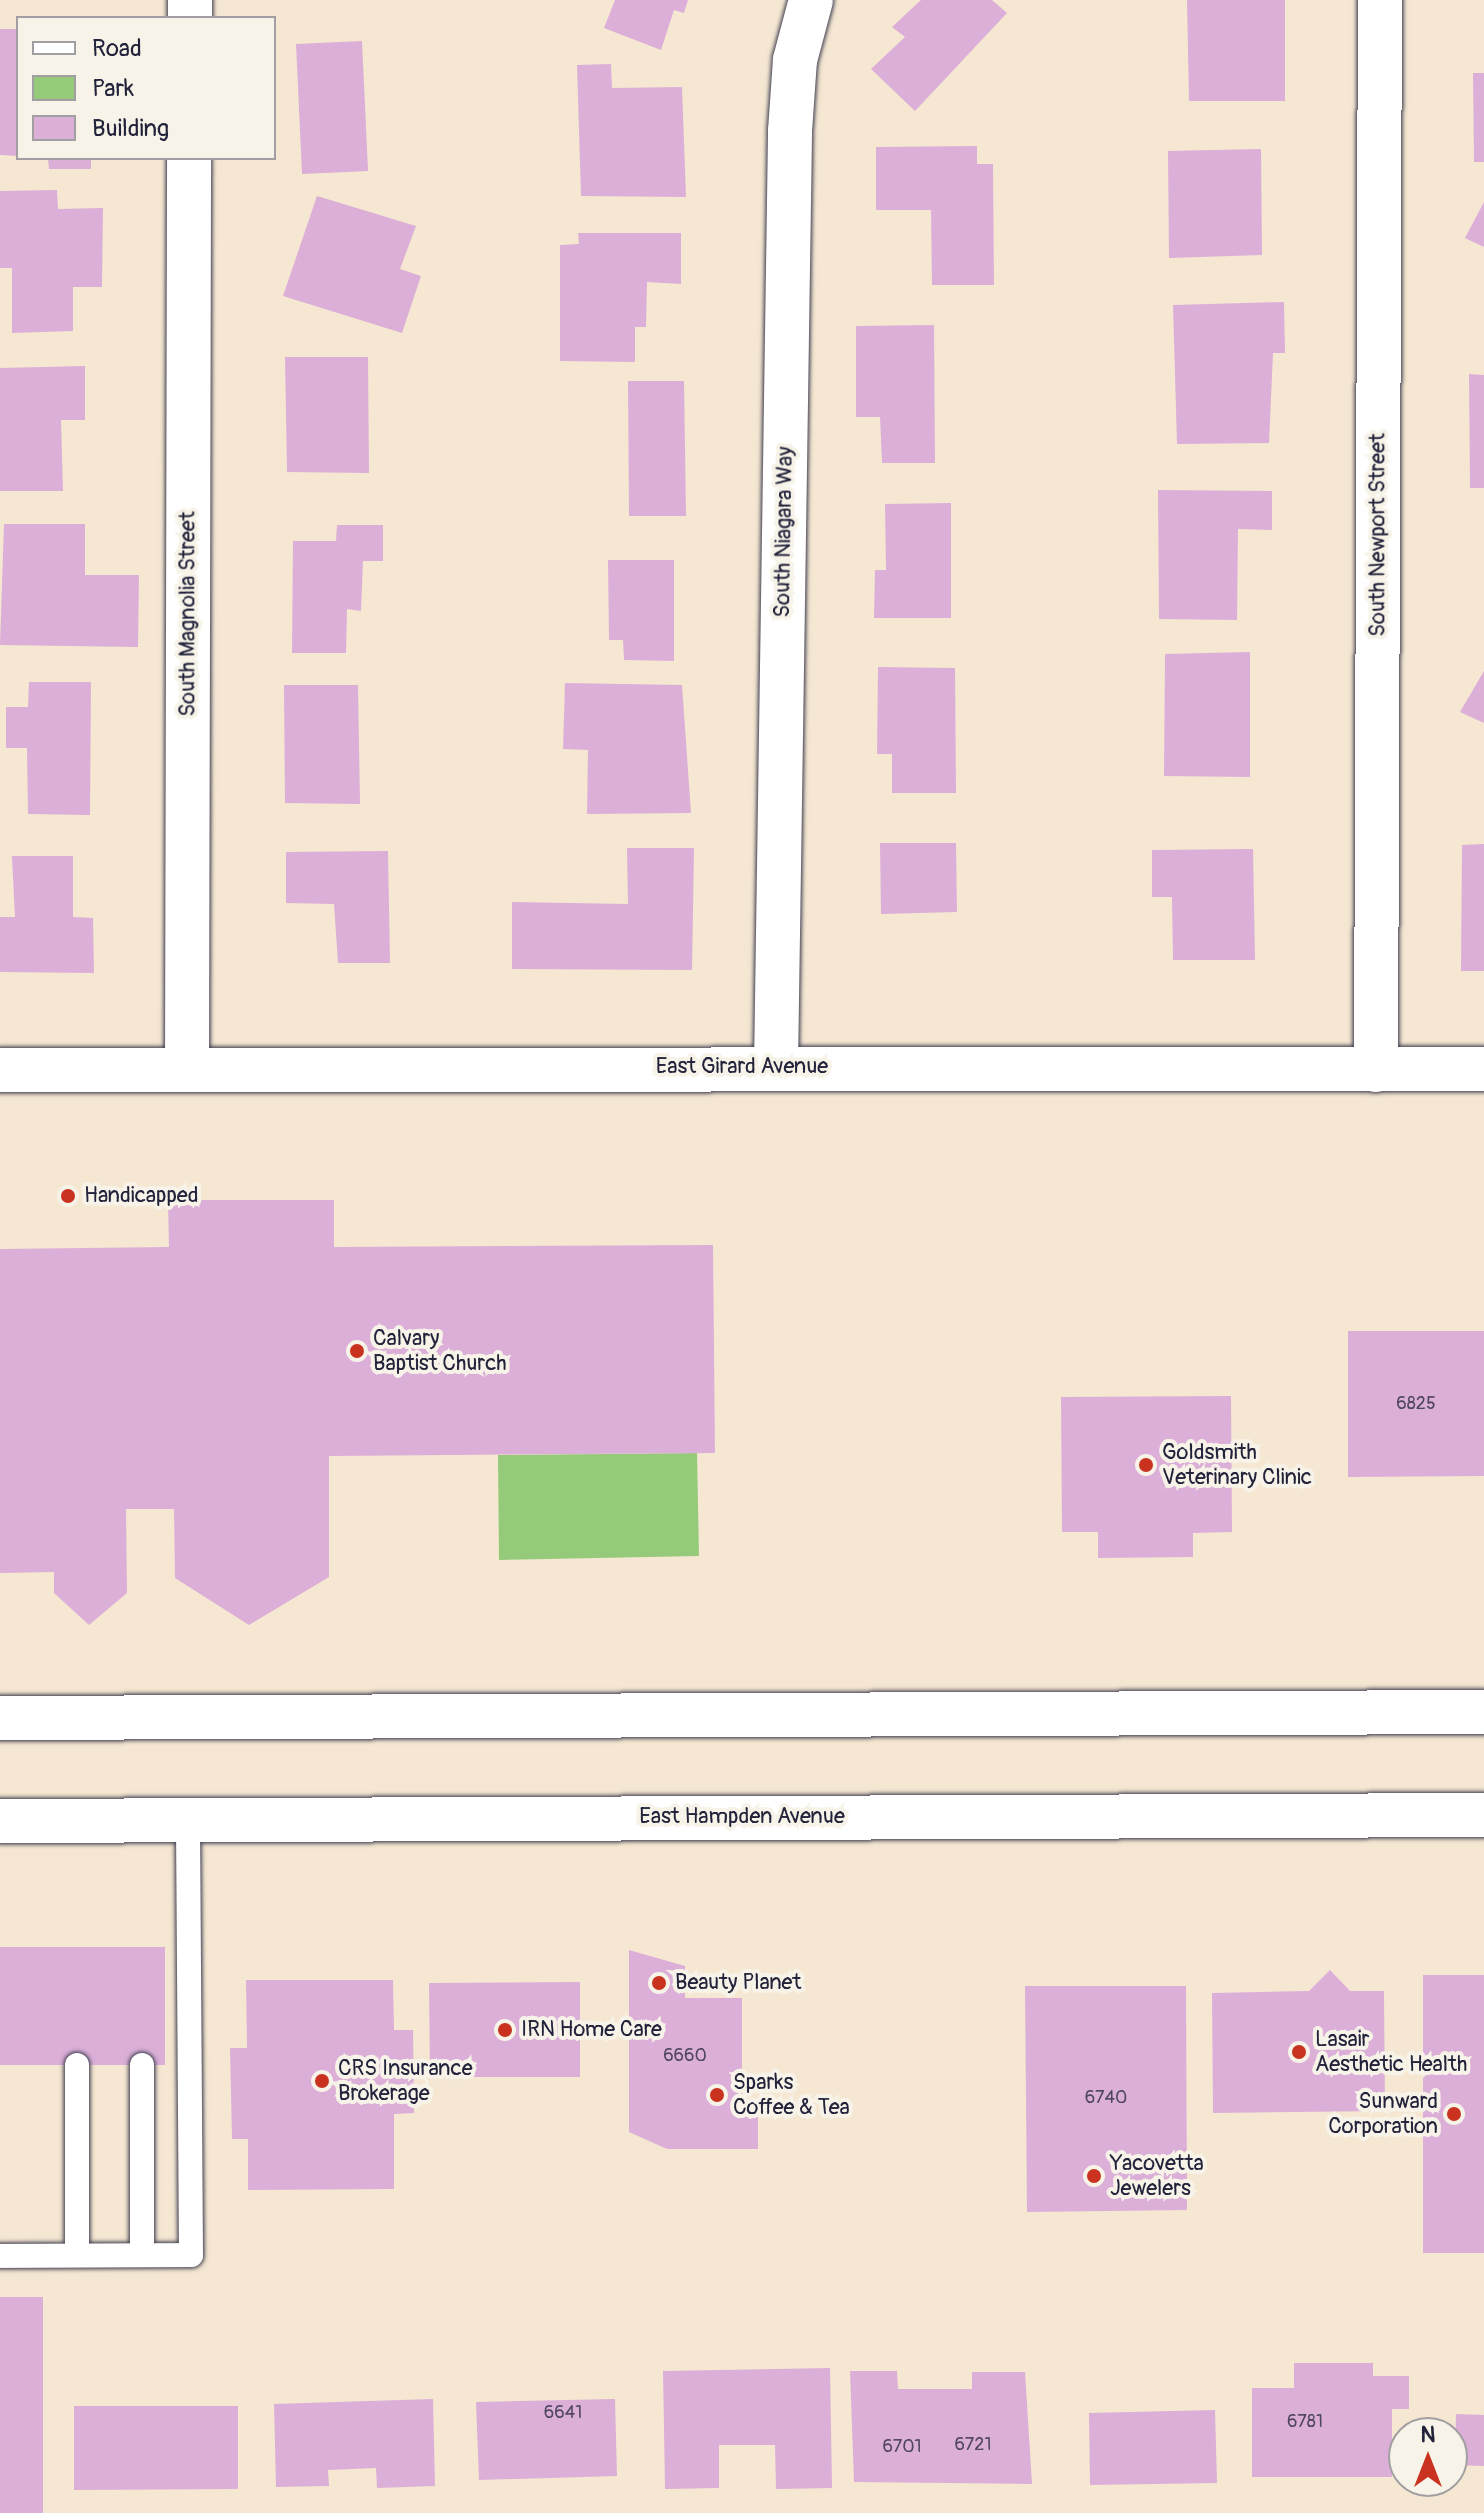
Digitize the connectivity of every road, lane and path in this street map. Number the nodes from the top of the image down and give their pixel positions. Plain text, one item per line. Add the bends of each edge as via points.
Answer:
1 (811, 0) edge
2 (1380, 0) edge
3 (189, 160) edge
4 (776, 1067) junction
5 (1484, 1069) edge
6 (0, 1070) edge
7 (187, 1070) junction
8 (1376, 1070) junction
9 (1484, 1712) edge
10 (0, 1718) edge
11 (1484, 1815) edge
12 (188, 1820) junction
13 (0, 1821) edge
14 (77, 2065) dead end
15 (142, 2065) dead end
16 (77, 2255) junction
17 (142, 2255) junction
18 (0, 2256) edge

1 - 4 street, South Niagara Way via 795,60 790,131
2 - 8 street, South Newport Street
3 - 7 street, South Magnolia Street
4 - 7 street, East Girard Avenue
4 - 8 street, East Girard Avenue
5 - 8 street, East Girard Avenue
6 - 7 street, East Girard Avenue
9 - 10 street
11 - 12 street, East Hampden Avenue
12 - 13 street, East Hampden Avenue
12 - 17 lane via 177,2024 191,2255
14 - 16 lane
15 - 17 lane
16 - 17 lane
16 - 18 lane

